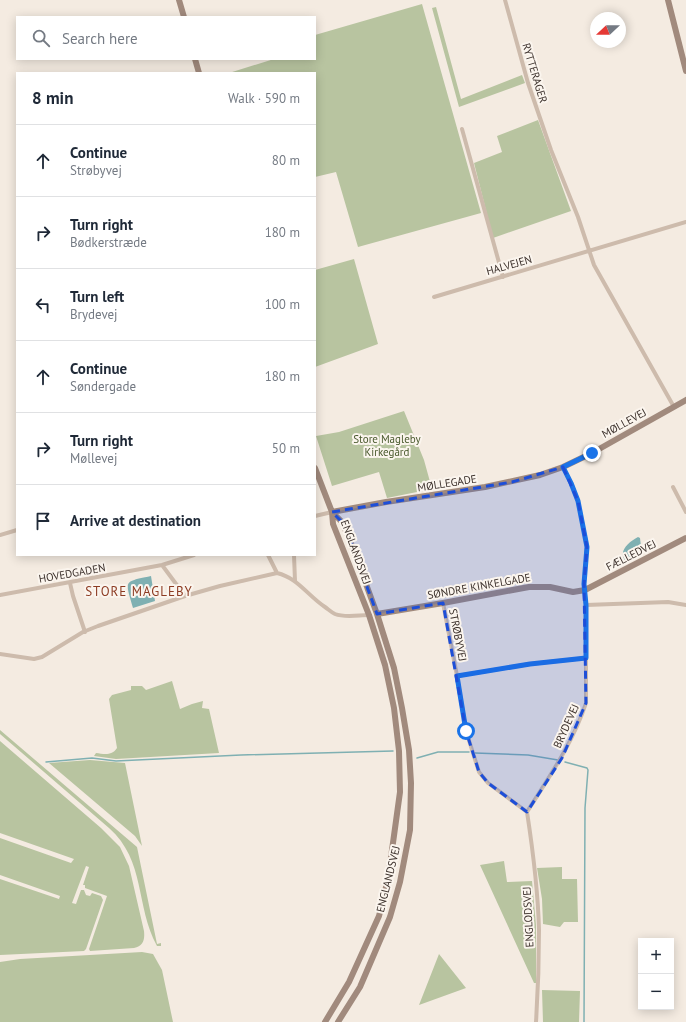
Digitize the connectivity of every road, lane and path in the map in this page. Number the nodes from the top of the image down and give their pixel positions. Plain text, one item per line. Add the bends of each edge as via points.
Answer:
1 (179, 0) edge
2 (505, 0) edge
3 (668, 0) edge
4 (184, 16) edge
5 (195, 60) edge
6 (199, 72) edge
7 (686, 72) edge
8 (462, 129) dead end
9 (686, 222) edge
10 (589, 251) junction
11 (503, 277) junction
12 (434, 297) dead end
13 (686, 400) edge
14 (674, 407) junction
15 (563, 467) junction
16 (316, 471) edge
17 (672, 487) dead end
18 (332, 512) junction
19 (686, 512) edge
20 (316, 516) edge
21 (16, 530) edge
22 (0, 534) edge
23 (686, 538) edge
24 (191, 556) edge
25 (268, 556) edge
26 (294, 556) edge
27 (162, 565) junction
28 (277, 573) junction
29 (296, 580) junction
30 (70, 583) junction
31 (584, 590) junction
32 (0, 596) edge
33 (185, 596) junction
34 (443, 603) junction
35 (586, 605) junction
36 (686, 605) edge
37 (377, 614) junction
38 (369, 615) junction
39 (85, 632) junction
40 (0, 654) edge
41 (586, 658) junction
42 (457, 676) junction
43 (527, 812) junction
44 (325, 1022) edge
45 (338, 1022) edge
46 (536, 1022) edge

1 - 4 main road
2 - 10 street, RYTTERAGER via 528,83
3 - 7 main road
5 - 6 main road
8 - 11 street
9 - 10 street, HALVEJEN
10 - 11 street, HALVEJEN
10 - 14 street via 594,265
11 - 12 street, HALVEJEN
13 - 14 main road, MØLLEVEJ
14 - 15 main road, MØLLEVEJ
15 - 18 main road, MØLLEGADE via 513,481
15 - 31 street, BRYDEVEJ via 578,501 586,536
16 - 18 main road
17 - 19 street
18 - 20 street
18 - 37 main road, ENGLANDSVEJ via 342,522
18 - 38 main road, ENGLANDSVEJ via 333,524
21 - 22 street
23 - 31 main road, FÆLLEDVEJ
24 - 27 street, HOVEDGADEN
25 - 28 street
26 - 29 street
27 - 30 street, HOVEDGADEN
27 - 33 street
28 - 29 street
28 - 33 street
29 - 38 street via 315,600 335,614
30 - 32 street, HOVEDGADEN
30 - 39 street
31 - 34 main road, SØNDRE KINKELGADE via 573,592 529,587
31 - 35 street, BRYDEVEJ
33 - 39 street
34 - 37 main road, SØNDRE KINKELGADE
34 - 42 street, STRØBYVEJ
35 - 36 street via 668,602
35 - 41 street, BRYDEVEJ
37 - 45 main road, ENGLANDSVEJ via 394,668 409,750 410,830 390,917 360,987
38 - 44 main road, ENGLANDSVEJ via 385,665 394,708 400,792 388,879 378,916 349,982
39 - 40 street via 42,657 34,659
41 - 42 street
41 - 43 street, BRYDEVEJ via 586,703 582,716 562,758
42 - 43 street, STRØBYVEJ via 466,731 479,772 488,783
43 - 46 street, ENGLODSVEJ via 534,858 539,929

